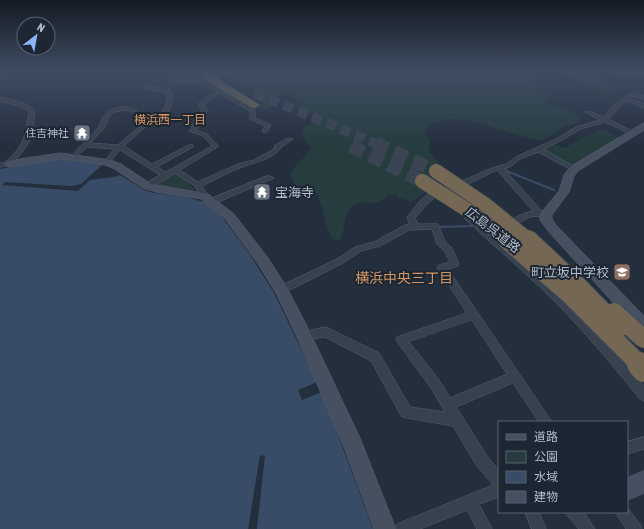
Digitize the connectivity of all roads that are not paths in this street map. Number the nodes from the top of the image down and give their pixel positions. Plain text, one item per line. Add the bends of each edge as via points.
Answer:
1 (171, 96) edge
2 (213, 96) edge
3 (227, 96) edge
4 (240, 96) edge
5 (631, 96) edge
6 (0, 99) edge
7 (626, 99) junction
8 (255, 105) tunnel mouth
9 (644, 106) edge
10 (134, 110) dead end
11 (588, 112) dead end
12 (603, 121) junction
13 (644, 126) edge
14 (266, 131) dead end
15 (632, 133) junction
16 (290, 139) dead end
17 (86, 145) junction
18 (191, 146) dead end
19 (120, 147) junction
20 (538, 149) junction
21 (73, 157) junction
22 (107, 162) junction
23 (4, 164) edge
24 (152, 167) junction
25 (500, 168) junction
26 (175, 169) junction
27 (574, 169) junction
28 (436, 171) tunnel mouth
29 (165, 175) junction
30 (270, 178) dead end
31 (422, 182) tunnel mouth
32 (147, 186) junction
33 (205, 194) junction
34 (443, 195) junction
35 (489, 206) junction
36 (543, 215) junction
37 (415, 226) junction
38 (487, 236) junction
39 (281, 290) junction
40 (473, 315) junction
41 (644, 326) edge
42 (304, 335) junction
43 (644, 339) edge
44 (644, 354) edge
45 (644, 370) edge
46 (515, 376) junction
47 (644, 385) edge
48 (644, 395) edge
49 (448, 405) junction
50 (458, 420) junction
51 (545, 421) edge
52 (644, 443) edge
53 (628, 448) edge
54 (498, 481) edge
55 (498, 490) edge
56 (470, 502) junction
57 (532, 513) edge
58 (573, 513) edge
59 (623, 513) edge
60 (385, 529) edge
61 (402, 529) edge
62 (486, 529) edge
63 (539, 529) edge
64 (588, 529) edge
65 (635, 529) edge

1 - 19 street via 164,113 155,117
2 - 26 street via 201,104 205,110 192,131 205,135 216,146
3 - 14 street via 253,110 252,118 268,125
4 - 8 highway
5 - 7 street
6 - 23 street via 22,104 32,111 29,134 24,147
7 - 9 street
7 - 12 street
10 - 17 street via 126,108 111,111 102,128
11 - 12 street
12 - 15 street
12 - 20 street via 578,128
13 - 15 street
15 - 27 street
16 - 33 street via 256,161 240,165
17 - 19 street
17 - 21 street
18 - 24 street
19 - 22 street
19 - 24 street
20 - 25 street
20 - 27 street
21 - 22 street
21 - 23 street via 51,157
22 - 32 street
24 - 29 street
25 - 34 street
25 - 36 street
26 - 29 street
26 - 33 street
27 - 36 street via 569,175 564,192
28 - 35 highway, 広島呉道路, bridge
29 - 32 street
30 - 33 street
31 - 34 highway, 広島呉道路, bridge
32 - 33 street
33 - 39 street via 230,217
34 - 37 street via 432,195 423,203 411,218
34 - 38 street
34 - 45 highway, 広島呉道路, bridge via 488,225 535,264
34 - 47 highway, bridge via 483,226 558,292
35 - 43 highway, bridge via 572,272
35 - 44 highway, 広島呉道路, bridge via 540,249
36 - 38 street via 528,215
36 - 41 street via 552,228
37 - 39 street via 408,227 376,244 358,249
37 - 40 street via 435,226 441,244 449,250 456,264 442,267
38 - 48 street via 532,274 577,318
39 - 42 street
40 - 46 street
40 - 49 street via 401,340
42 - 50 street via 326,332 375,357 406,413
42 - 60 street via 353,445
46 - 49 street
46 - 51 street
49 - 50 street
50 - 54 street via 482,461
52 - 53 street
55 - 56 street
56 - 61 street
56 - 62 street
57 - 63 street
58 - 64 street
59 - 65 street

